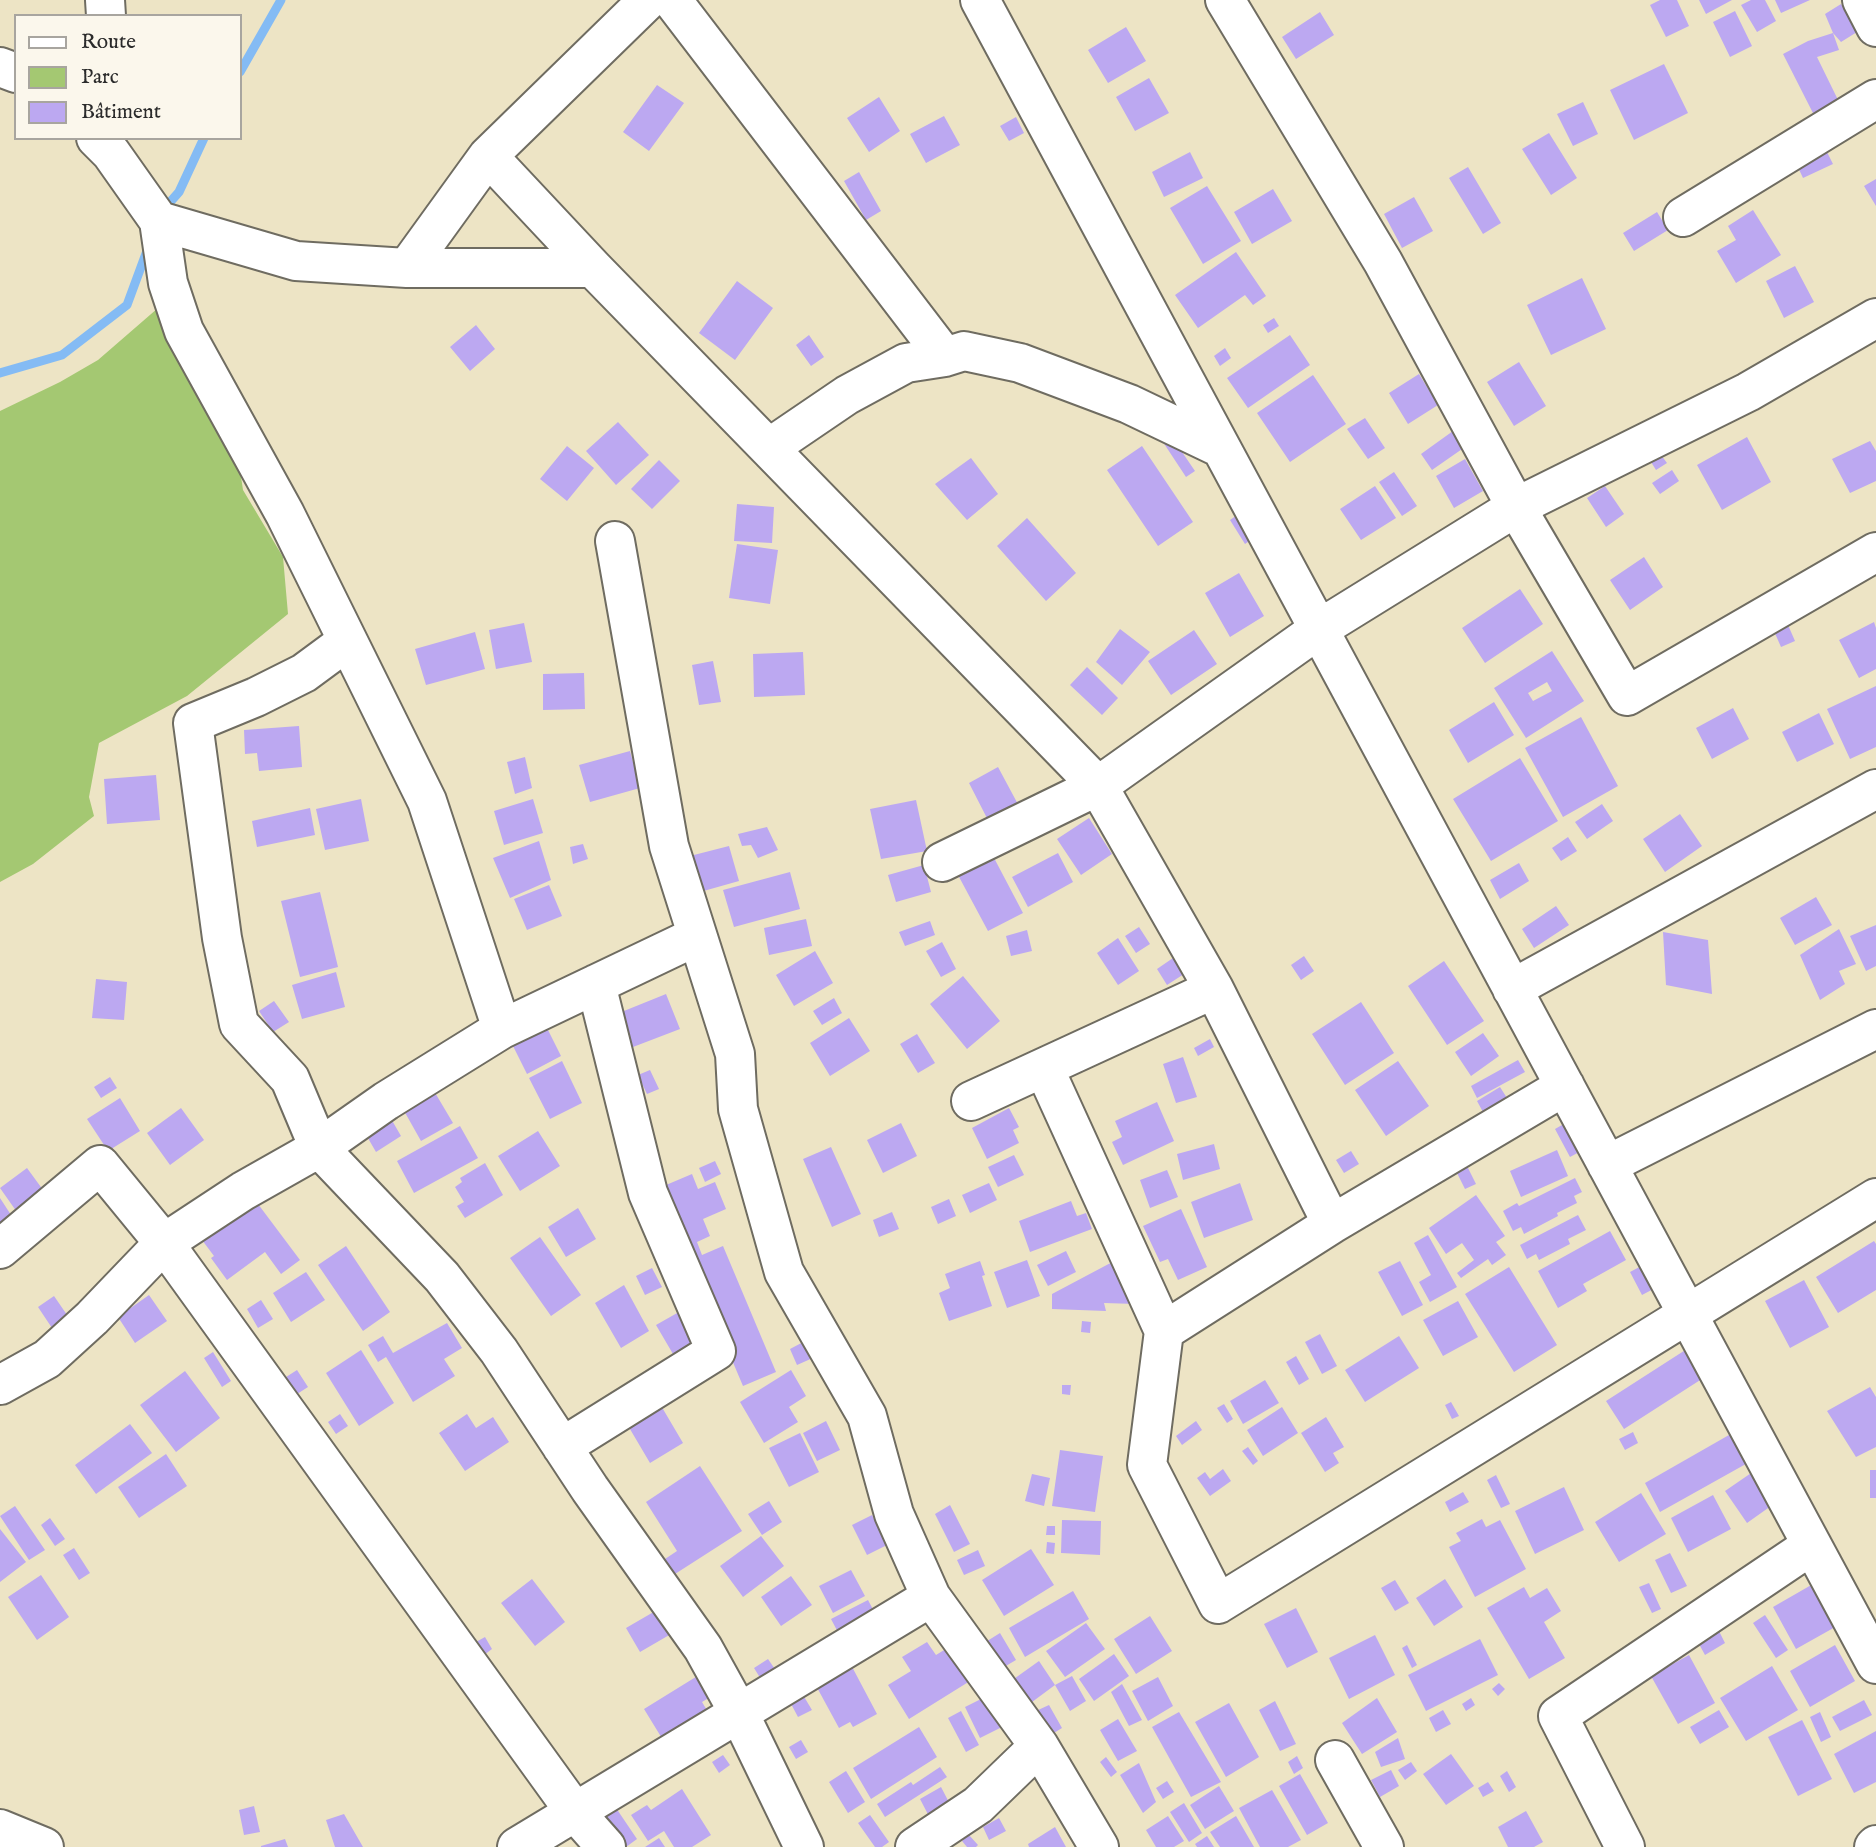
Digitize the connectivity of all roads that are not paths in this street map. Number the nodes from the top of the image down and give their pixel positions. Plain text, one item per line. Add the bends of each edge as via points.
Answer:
1 (648, 0) edge
2 (672, 0) edge
3 (980, 0) edge
4 (1225, 0) edge
5 (1862, 0) edge
6 (1876, 27) edge
7 (1876, 99) edge
8 (106, 143) edge
9 (488, 156) junction
10 (1683, 217) dead end
11 (159, 220) junction
12 (407, 268) junction
13 (593, 268) junction
14 (1876, 318) edge
15 (945, 357) junction
16 (769, 448) junction
17 (1221, 448) junction
18 (1516, 507) junction
19 (615, 541) dead end
20 (1876, 552) edge
21 (1319, 629) junction
22 (346, 642) junction
23 (1098, 786) junction
24 (1876, 789) edge
25 (942, 862) dead end
26 (697, 936) junction
27 (596, 984) junction
28 (1214, 989) junction
29 (1512, 989) junction
30 (502, 1029) junction
31 (1876, 1029) edge
32 (1044, 1068) junction
33 (1565, 1086) junction
34 (971, 1101) dead end
35 (319, 1148) junction
36 (1607, 1165) junction
37 (1876, 1198) edge
38 (1332, 1224) junction
39 (164, 1242) junction
40 (0, 1248) edge
41 (1688, 1315) junction
42 (1164, 1331) junction
43 (0, 1385) edge
44 (562, 1447) junction
45 (1812, 1545) junction
46 (931, 1597) junction
47 (1876, 1664) edge
48 (738, 1713) junction
49 (1039, 1746) junction
50 (1335, 1760) dead end
51 (575, 1812) junction
52 (0, 1829) edge
53 (44, 1847) edge
54 (517, 1847) edge
55 (606, 1847) edge
56 (804, 1847) edge
57 (915, 1847) edge
58 (1099, 1847) edge
59 (1384, 1847) edge
60 (1625, 1847) edge

1 - 9 street
2 - 15 street
3 - 17 street
4 - 18 street via 1383,262
5 - 6 street
7 - 10 street
8 - 11 street
9 - 12 street
9 - 13 street
11 - 12 street via 296,261
11 - 22 street via 168,283 184,331 285,513
12 - 13 street
13 - 16 street
14 - 18 street via 1748,392
15 - 16 street via 906,363 847,395
15 - 17 street via 964,351 1020,363 1129,404
16 - 23 street
17 - 21 street
18 - 20 street via 1627,696
18 - 21 street
19 - 26 street via 669,846
21 - 23 street
21 - 29 street
22 - 30 street via 427,801
22 - 35 street via 304,673 193,723 222,938 239,1024 290,1079
23 - 25 street
23 - 28 street
24 - 29 street
26 - 27 street
26 - 46 street via 735,1054 738,1109 784,1272 867,1416 894,1514
27 - 30 street
27 - 44 street via 648,1193 716,1352
28 - 32 street
28 - 38 street
29 - 33 street
30 - 35 street
31 - 36 street
32 - 34 street
32 - 42 street
33 - 36 street
33 - 38 street
35 - 39 street
35 - 44 street via 442,1277 499,1351
36 - 41 street
37 - 41 street
38 - 42 street
39 - 40 street via 100,1165
39 - 43 street via 47,1359
39 - 51 street
41 - 42 street via 1218,1605 1147,1465
41 - 45 street
44 - 48 street via 703,1648
45 - 47 street
45 - 60 street via 1558,1716
46 - 48 street
46 - 49 street
48 - 51 street
48 - 56 street
49 - 57 street via 978,1805
49 - 58 street
50 - 59 street
51 - 54 street
51 - 55 street
52 - 53 street

